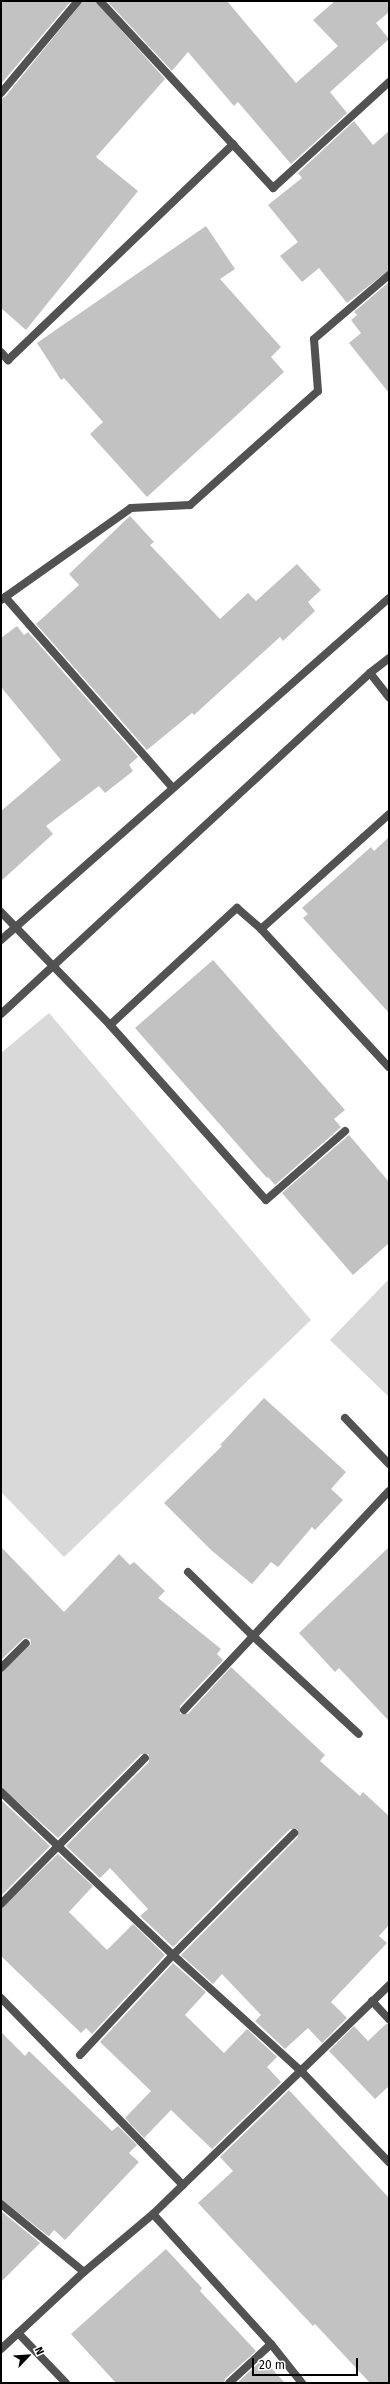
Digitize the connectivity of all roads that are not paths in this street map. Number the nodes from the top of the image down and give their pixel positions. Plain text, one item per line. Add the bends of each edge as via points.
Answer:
1 (78, 1) edge
2 (100, 1) edge
3 (389, 82) edge
4 (1, 93) edge
5 (233, 144) junction
6 (389, 275) edge
7 (1, 352) edge
8 (389, 598) edge
9 (3, 599) edge
10 (389, 658) edge
11 (370, 673) junction
12 (389, 697) edge
13 (173, 788) junction
14 (389, 814) edge
15 (1, 912) edge
16 (15, 927) junction
17 (261, 929) junction
18 (1, 940) edge
19 (53, 966) junction
20 (1, 1014) edge
21 (110, 1025) junction
22 (389, 1067) edge
23 (345, 1132) dead end
24 (345, 1418) dead end
25 (389, 1464) edge
26 (389, 1491) edge
27 (188, 1572) dead end
28 (253, 1636) junction
29 (26, 1643) dead end
30 (1, 1668) edge
31 (184, 1710) dead end
32 (359, 1734) dead end
33 (145, 1758) dead end
34 (1, 1792) edge
35 (294, 1833) dead end
36 (58, 1846) junction
37 (1, 1904) edge
38 (173, 1955) junction
39 (389, 1985) edge
40 (1, 1998) edge
41 (372, 2001) junction
42 (389, 2019) edge
43 (80, 2055) dead end
44 (301, 2071) junction
45 (389, 2162) edge
46 (183, 2185) junction
47 (1, 2204) edge
48 (153, 2214) junction
49 (84, 2272) junction
50 (18, 2333) junction
51 (271, 2344) junction
52 (1, 2349) edge
53 (66, 2383) edge
54 (229, 2383) edge
55 (302, 2383) edge

1 - 4 street
2 - 5 street
3 - 5 street via 273,188
5 - 7 street via 8,360
6 - 9 street via 314,339 318,390 190,505 131,508
8 - 13 street
9 - 13 street
10 - 11 street
11 - 12 street
11 - 19 street
13 - 16 street
14 - 17 street
15 - 16 street
16 - 18 street
16 - 19 street
17 - 21 street via 238,908
17 - 22 street
19 - 20 street
19 - 21 street
21 - 23 street via 266,1200
24 - 25 street
26 - 28 street
27 - 28 street
28 - 31 street
28 - 32 street
29 - 30 street
33 - 36 street
34 - 36 street
35 - 38 street
36 - 37 street
36 - 38 street
38 - 43 street
38 - 44 street
39 - 41 street
40 - 46 street
41 - 42 street
41 - 44 street
44 - 45 street
44 - 46 street
46 - 48 street
47 - 49 street
48 - 49 street
48 - 51 street
49 - 50 street
50 - 52 street
50 - 53 street
51 - 54 street
51 - 55 street

